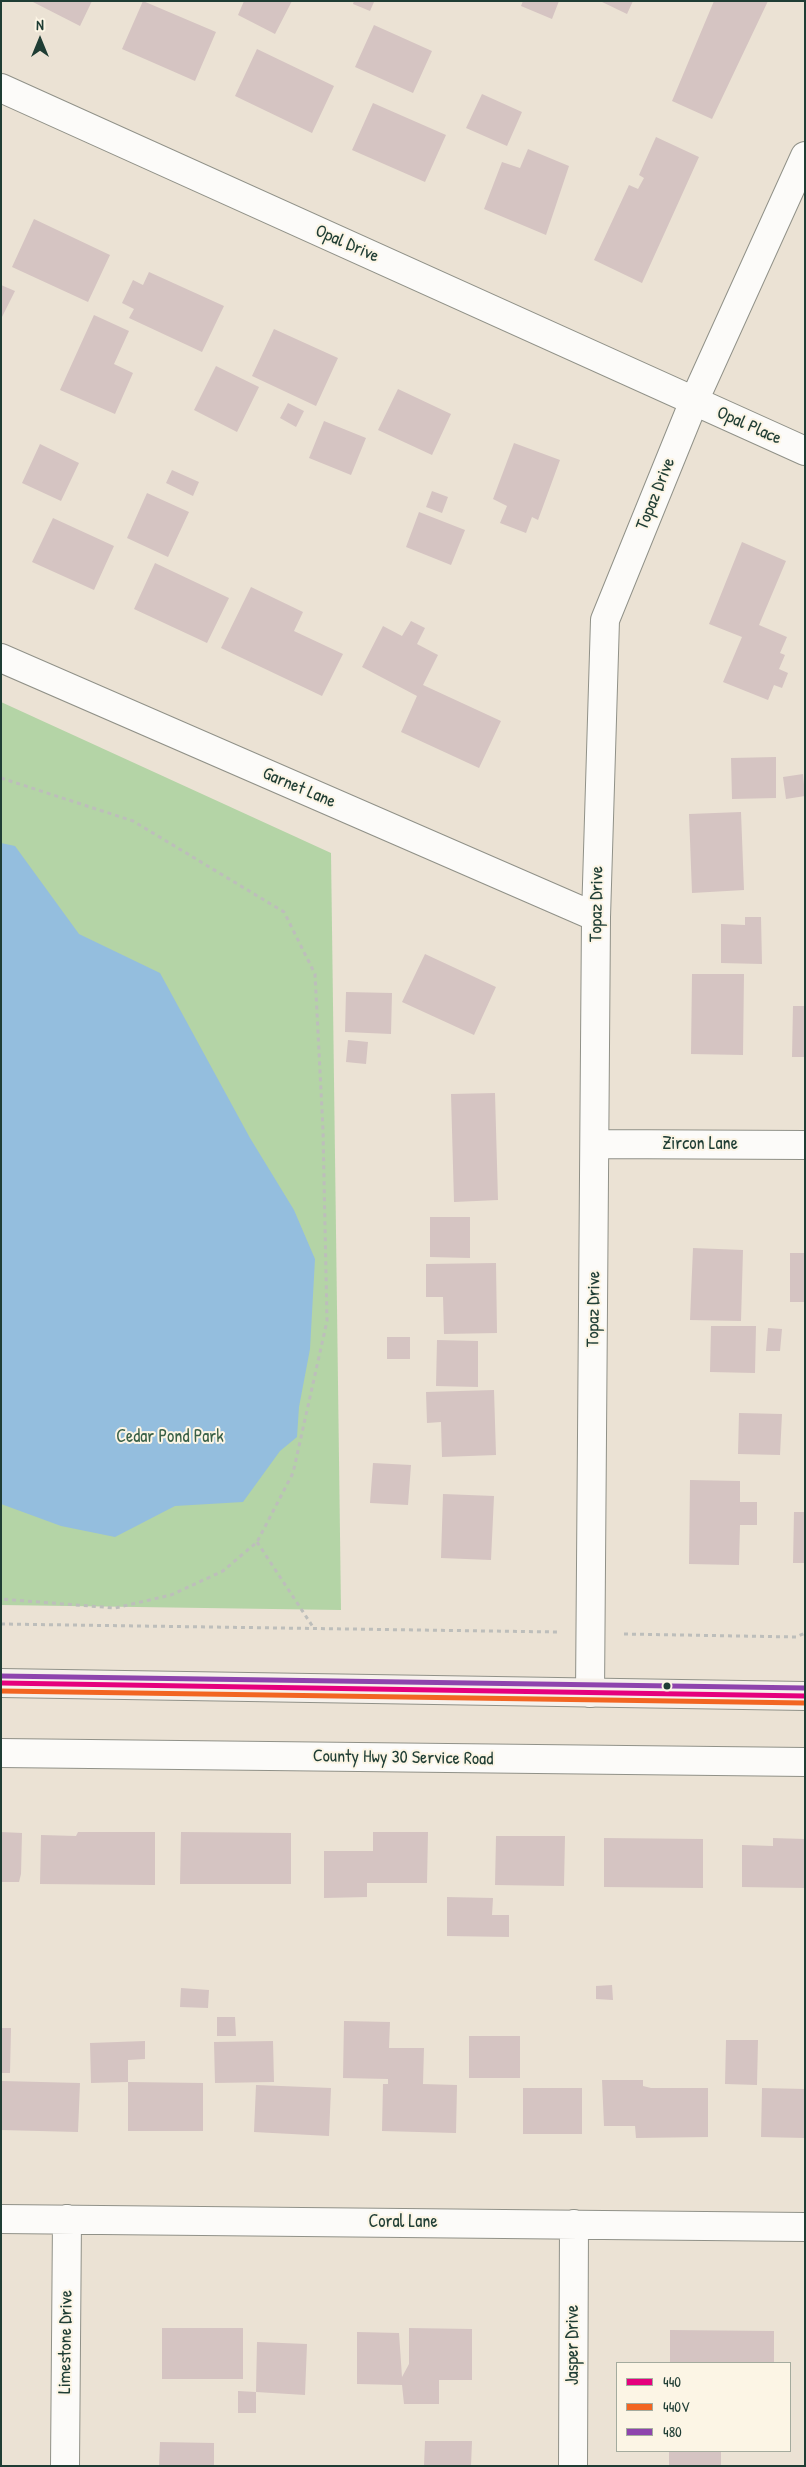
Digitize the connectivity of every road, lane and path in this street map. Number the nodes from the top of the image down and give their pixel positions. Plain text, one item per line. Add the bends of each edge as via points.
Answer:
1 (1, 88) edge
2 (805, 156) edge
3 (694, 401) junction
4 (805, 451) edge
5 (1, 658) edge
6 (1, 778) edge
7 (596, 916) junction
8 (595, 1144) junction
9 (805, 1145) edge
10 (257, 1542) junction
11 (1, 1599) edge
12 (1, 1624) edge
13 (313, 1628) junction
14 (591, 1633) junction
15 (805, 1633) edge
16 (1, 1683) edge
17 (590, 1693) junction
18 (805, 1696) edge
19 (1, 1753) edge
20 (805, 1762) edge
21 (1, 2219) edge
22 (67, 2219) junction
23 (574, 2224) junction
24 (805, 2227) edge
25 (65, 2466) edge
26 (573, 2466) edge

1 - 3 street, Opal Drive
2 - 3 street, Topaz Drive
3 - 4 street, Opal Place
3 - 7 street, Topaz Drive via 605,620
5 - 7 street, Garnet Lane
6 - 10 path via 132,821 284,912 315,974 323,1130 327,1322 293,1473
7 - 8 street, Topaz Drive
8 - 9 street, Zircon Lane
8 - 14 street, Topaz Drive
10 - 11 path via 223,1571 171,1595 115,1608
10 - 13 path
12 - 13 path
13 - 14 path
14 - 15 path via 796,1637
14 - 17 street, Topaz Drive
16 - 17 main road
17 - 18 main road
19 - 20 street, County Hwy 30 Service Road
21 - 22 street, Coral Lane
22 - 23 street, Coral Lane
22 - 25 street, Limestone Drive
23 - 24 street, Coral Lane
23 - 26 street, Jasper Drive

